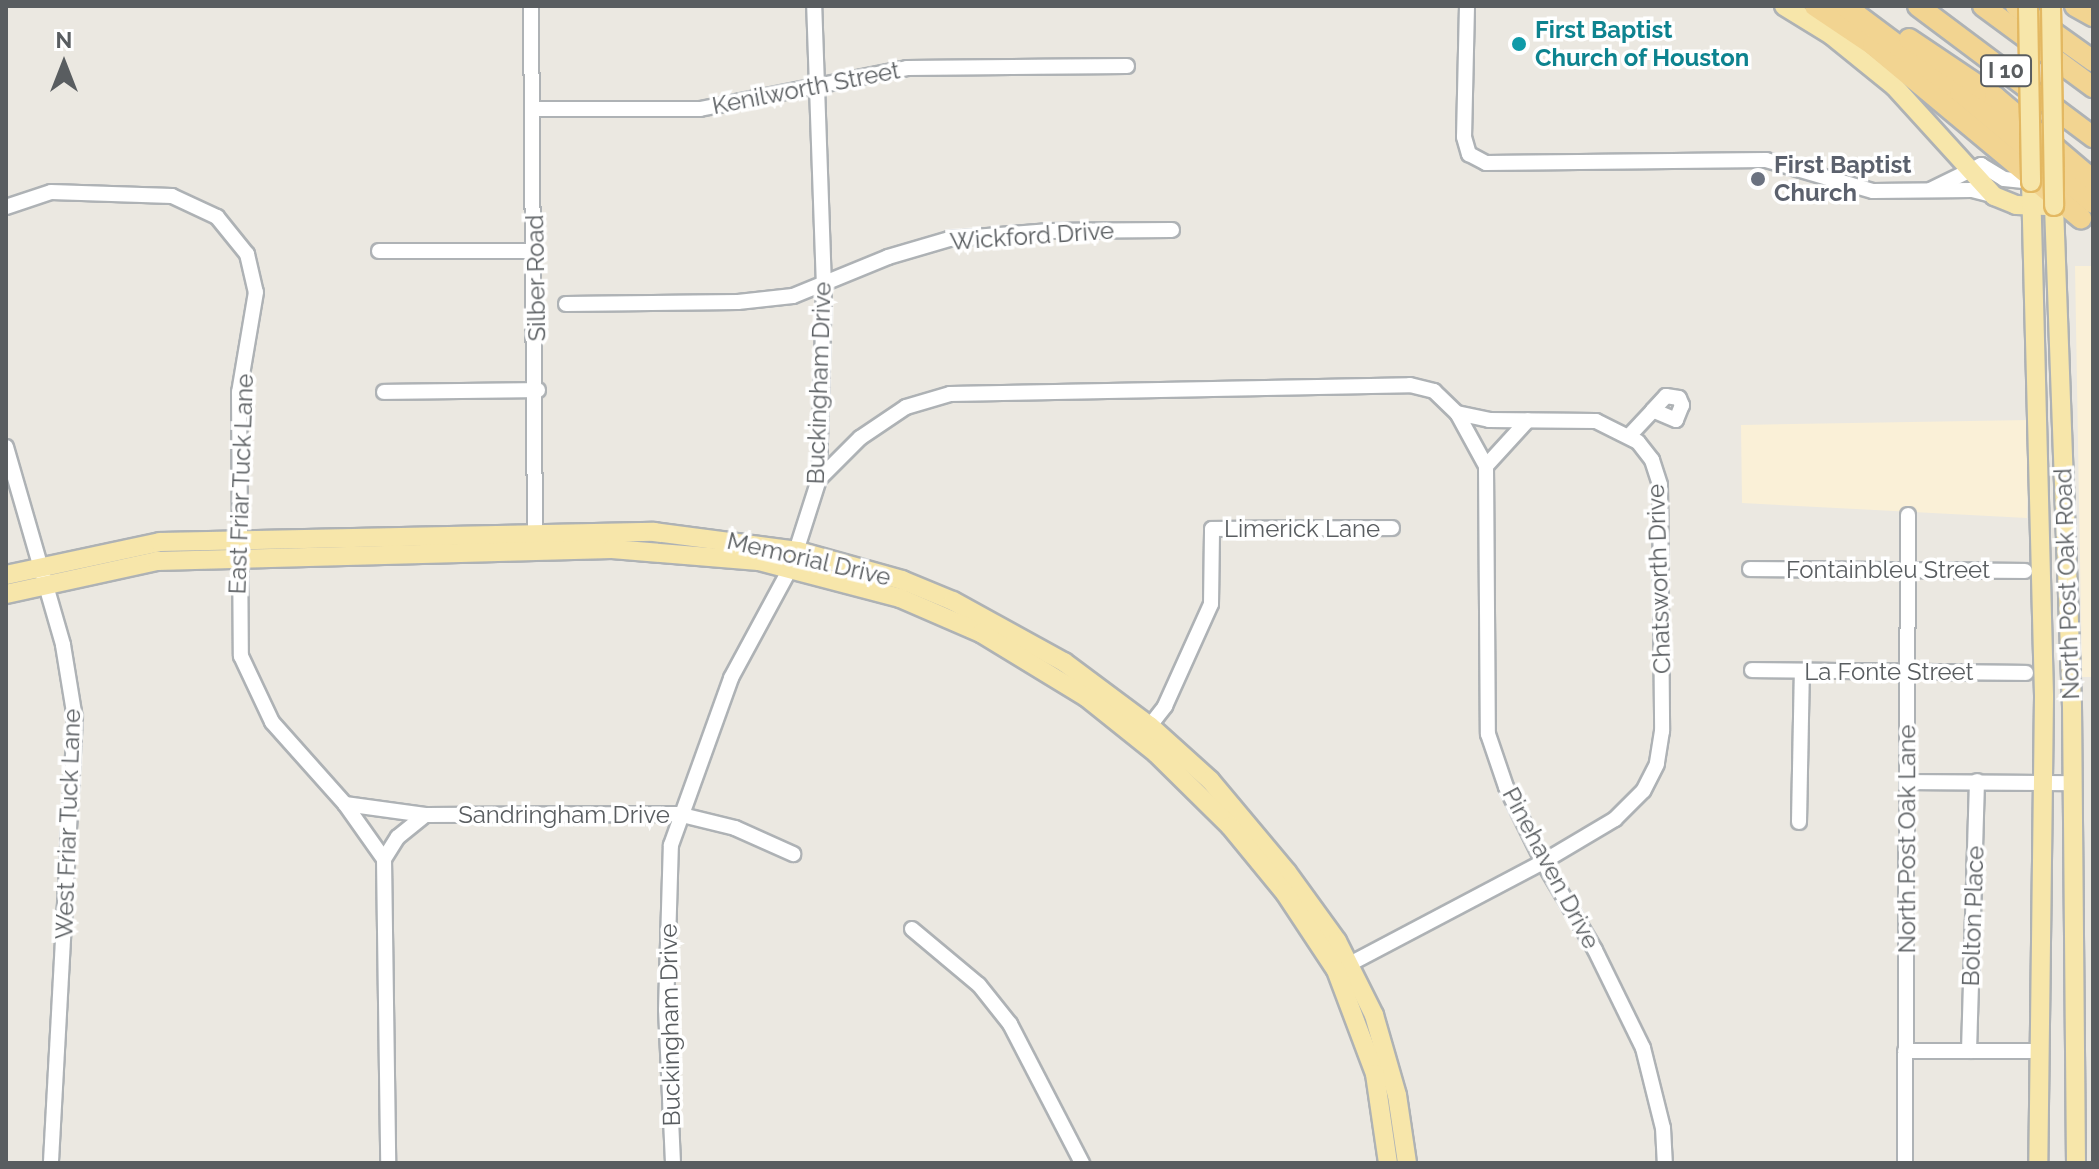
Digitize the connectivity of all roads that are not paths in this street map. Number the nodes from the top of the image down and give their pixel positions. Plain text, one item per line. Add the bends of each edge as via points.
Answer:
1 (531, 6) edge
2 (814, 6) edge
3 (1467, 6) edge
4 (1784, 6) edge
5 (1815, 6) edge
6 (1845, 6) edge
7 (1854, 6) edge
8 (1918, 6) edge
9 (1983, 6) edge
10 (2016, 6) edge
11 (2028, 6) edge
12 (2051, 6) edge
13 (2075, 6) edge
14 (2093, 16) edge
15 (2093, 61) edge
16 (1127, 66) dead end
17 (2093, 87) edge
18 (816, 88) junction
19 (533, 109) junction
20 (2093, 137) edge
21 (1969, 168) junction
22 (2093, 180) edge
23 (2029, 190) junction
24 (1922, 192) junction
25 (1994, 196) junction
26 (2054, 206) junction
27 (6, 207) edge
28 (2087, 210) edge
29 (1172, 230) dead end
30 (379, 251) dead end
31 (535, 251) junction
32 (824, 287) junction
33 (566, 304) dead end
34 (538, 390) junction
35 (384, 392) dead end
36 (1653, 410) dead end
37 (1457, 413) junction
38 (1528, 420) junction
39 (1629, 436) junction
40 (6, 447) edge
41 (1486, 466) junction
42 (819, 479) junction
43 (1908, 515) dead end
44 (1392, 528) dead end
45 (535, 541) junction
46 (237, 548) junction
47 (794, 559) junction
48 (1750, 569) dead end
49 (1908, 569) junction
50 (2025, 571) dead end
51 (6, 575) edge
52 (41, 576) junction
53 (6, 594) edge
54 (1752, 670) dead end
55 (1802, 672) junction
56 (1907, 672) junction
57 (2026, 673) dead end
58 (1145, 732) junction
59 (1977, 781) junction
60 (1909, 782) junction
61 (2043, 783) junction
62 (2072, 783) junction
63 (345, 804) junction
64 (678, 814) junction
65 (425, 815) junction
66 (1799, 822) dead end
67 (793, 854) dead end
68 (384, 859) junction
69 (1543, 862) junction
70 (912, 929) dead end
71 (1343, 967) junction
72 (1905, 1051) junction
73 (1969, 1051) junction
74 (2039, 1051) junction
75 (1389, 1097) junction
76 (51, 1163) edge
77 (388, 1163) edge
78 (673, 1163) edge
79 (1082, 1163) edge
80 (1388, 1163) edge
81 (1407, 1163) edge
82 (1665, 1163) edge
83 (1905, 1163) edge
84 (2038, 1163) edge
85 (2076, 1163) edge

1 - 19 street, Silber Road
2 - 18 street, Buckingham Drive
3 - 24 street via 1464,137 1469,154 1486,163 1766,160 1873,191
4 - 21 main road via 1831,35 1894,86
5 - 28 highway
6 - 28 highway via 1960,92
7 - 22 highway via 1995,97
8 - 20 highway, I 10
9 - 17 highway
10 - 15 highway, I 10
11 - 23 main road, North Post Oak Road, bridge
12 - 26 main road, North Post Oak Road, bridge
13 - 14 highway
16 - 18 street, Kenilworth Street via 907,68
18 - 19 street, Kenilworth Street via 700,109
18 - 32 street, Buckingham Drive
19 - 31 street, Silber Road
21 - 23 street via 1984,165
21 - 24 street
21 - 25 main road
23 - 25 main road
23 - 26 main road
23 - 61 main road, North Post Oak Road via 2042,511
24 - 25 street via 1972,190
26 - 62 main road, North Post Oak Road
27 - 46 street, East Friar Tuck Lane via 51,192 172,196 195,203 235,232 247,254 256,292 239,392
29 - 32 street, Wickford Drive via 949,239 888,257
30 - 31 street
31 - 34 street, Silber Road
32 - 33 street, Wickford Drive via 738,302
32 - 42 street, Buckingham Drive
34 - 35 street
34 - 45 street, Silber Road
36 - 39 street
37 - 38 street, Chatsworth Drive
37 - 41 street, Pinehaven Drive
37 - 42 street via 1434,391 1410,385 950,394 906,407 860,438
38 - 39 street, Chatsworth Drive via 1596,421
38 - 41 street
39 - 69 street, Chatsworth Drive via 1652,460 1660,485 1662,731 1657,764 1634,804
40 - 52 street, West Friar Tuck Lane
41 - 69 street, Pinehaven Drive via 1488,734 1506,787
42 - 47 street, Buckingham Drive
43 - 49 street, North Post Oak Lane
44 - 58 street, Limerick Lane via 1212,529 1211,604
45 - 46 main road, Memorial Drive
45 - 47 main road, Memorial Drive
46 - 52 main road, Memorial Drive
46 - 63 street, East Friar Tuck Lane via 241,656 259,701 284,738
47 - 58 main road, Memorial Drive via 985,625
47 - 64 street, Buckingham Drive via 731,678
48 - 49 street, Fontainbleu Street
49 - 50 street, Fontainbleu Street
49 - 56 street, North Post Oak Lane
51 - 52 main road, Memorial Drive
52 - 53 main road, Memorial Drive
52 - 76 street, West Friar Tuck Lane via 63,645 75,718
54 - 55 street, La Fonte Street
55 - 56 street, La Fonte Street
55 - 66 street
56 - 57 street, La Fonte Street
56 - 60 street, North Post Oak Lane
58 - 71 main road, Memorial Drive via 1230,826
59 - 60 street
59 - 61 street
59 - 73 street, Bolton Place
60 - 72 street, North Post Oak Lane
61 - 62 street
61 - 74 main road, North Post Oak Road
62 - 85 main road, North Post Oak Road
63 - 65 street, Sandringham Drive
63 - 68 street, East Friar Tuck Lane
64 - 65 street, Sandringham Drive
64 - 67 street, Sandringham Drive via 735,828
64 - 78 street, Buckingham Drive via 671,845 666,1010
65 - 68 street, Sandringham Drive via 398,837
68 - 77 street
69 - 71 street, Chatsworth Drive
69 - 82 street, Pinehaven Drive via 1595,950 1643,1048 1663,1128
70 - 79 street via 979,985 1010,1024
71 - 75 main road, Memorial Drive via 1374,1015
72 - 73 street
72 - 83 street, North Post Oak Lane
73 - 74 street
74 - 84 main road, North Post Oak Road
75 - 80 main road, Memorial Drive
75 - 81 main road, Memorial Drive

